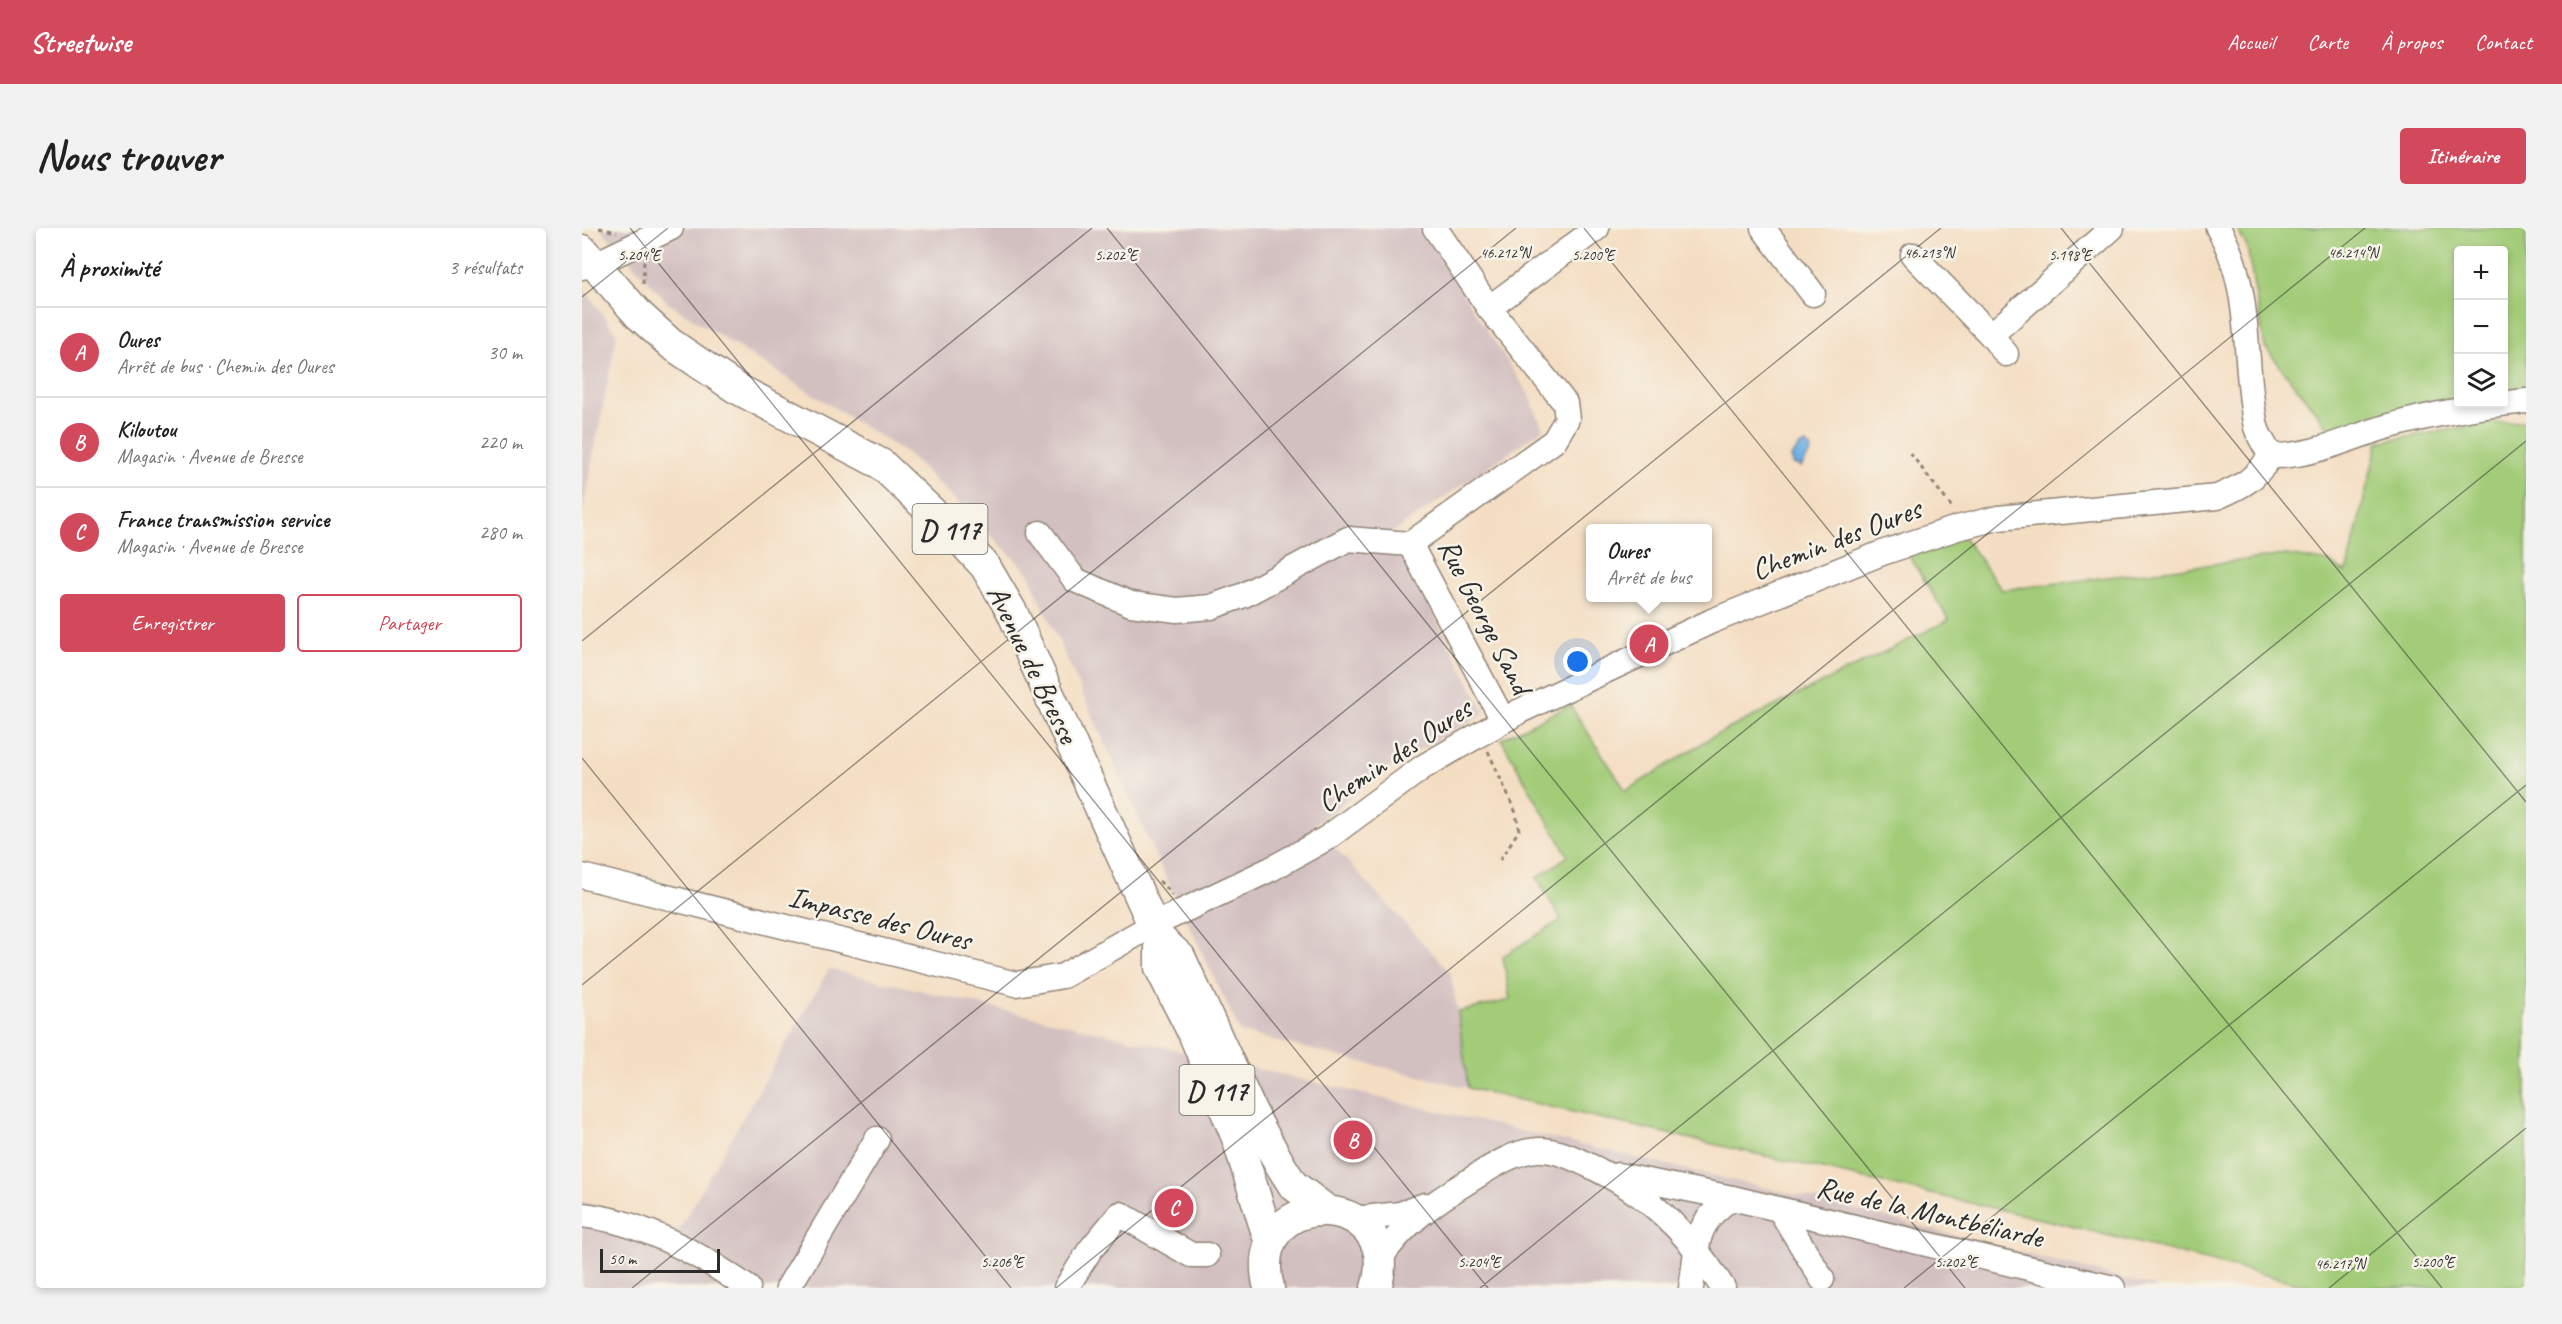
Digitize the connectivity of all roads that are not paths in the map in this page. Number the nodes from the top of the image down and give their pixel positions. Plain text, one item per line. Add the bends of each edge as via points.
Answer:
1 (671, 228) edge
2 (1434, 228) edge
3 (1597, 228) edge
4 (1763, 228) edge
5 (2112, 228) edge
6 (2218, 228) edge
7 (1913, 255) dead end
8 (586, 261) edge
9 (1813, 294) dead end
10 (1489, 308) junction
11 (1991, 335) junction
12 (2006, 354) dead end
13 (2526, 401) edge
14 (2271, 456) junction
15 (1040, 533) dead end
16 (1410, 544) junction
17 (1503, 720) junction
18 (582, 876) edge
19 (1156, 932) junction
20 (877, 1139) dead end
21 (1604, 1172) junction
22 (1444, 1197) junction
23 (1731, 1198) junction
24 (1325, 1209) junction
25 (1780, 1210) junction
26 (582, 1215) edge
27 (1355, 1219) junction
28 (1270, 1243) junction
29 (1695, 1248) junction
30 (1208, 1255) dead end
31 (1378, 1274) edge
32 (1822, 1279) dead end
33 (1262, 1283) edge
34 (748, 1288) edge
35 (788, 1288) edge
36 (1066, 1288) edge
37 (1691, 1288) edge
38 (1723, 1288) edge
39 (2113, 1288) edge

1 - 8 street
2 - 10 street, Rue George Sand
3 - 10 street
4 - 9 street
5 - 11 street
6 - 14 street via 2236,267 2257,429
7 - 11 street
8 - 19 main road, Avenue de Bresse / D 117 via 671,344 736,387 881,464 985,566 1012,612
10 - 16 street, Rue George Sand via 1565,403 1566,419 1554,441
11 - 12 street
13 - 14 street via 2470,407 2292,456
14 - 17 street, Chemin des Oures via 2258,475 2245,485 2217,497 1998,518 1882,553 1712,621
15 - 16 street via 1075,579 1131,604 1177,610 1211,607 1244,595 1348,539
16 - 17 street, Rue George Sand
17 - 19 street, Chemin des Oures via 1423,767 1327,838
18 - 19 street, Impasse des Oures via 1016,984 1063,976
19 - 24 main road, Avenue de Bresse / D 117 via 1180,957 1281,1166 1293,1185
19 - 28 main road, Avenue de Bresse / D 117 via 1160,968 1194,1035 1237,1138
20 - 35 street
21 - 22 street via 1537,1149 1491,1168
21 - 23 street, Rue de la Montbéliarde
21 - 29 street via 1659,1210
22 - 27 street via 1400,1214
22 - 31 street via 1421,1212 1392,1242
23 - 25 street, Rue de la Montbéliarde
23 - 29 street via 1702,1226
24 - 27 main road
24 - 28 main road via 1293,1218
25 - 32 street
25 - 39 street, Rue de la Montbéliarde
26 - 34 street via 636,1228 676,1245
27 - 31 main road via 1376,1244
28 - 33 main road
29 - 37 street
29 - 38 street
30 - 36 street via 1191,1256 1120,1214 1089,1250

